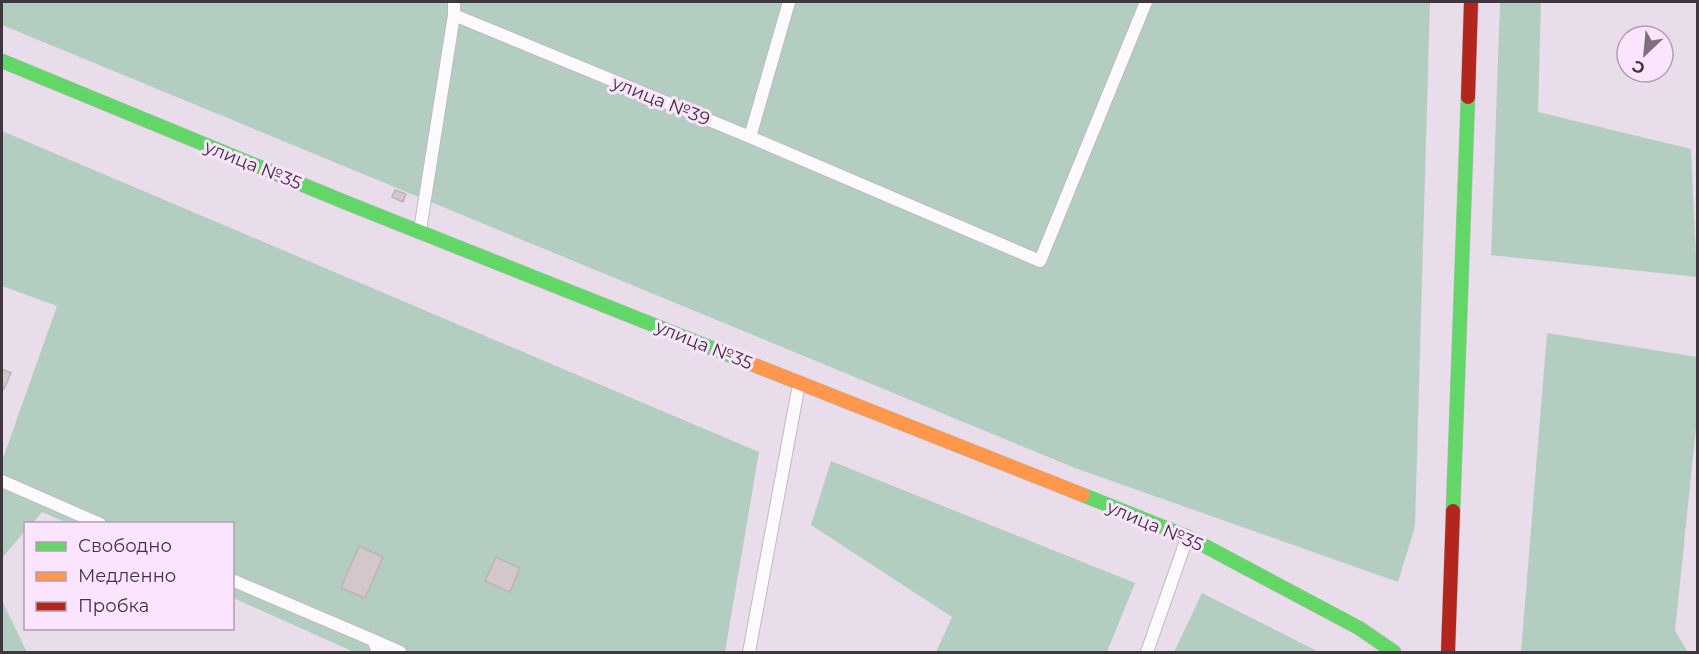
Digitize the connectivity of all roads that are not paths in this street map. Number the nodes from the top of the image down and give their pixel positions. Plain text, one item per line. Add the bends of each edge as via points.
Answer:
1 (454, 2) edge
2 (789, 2) edge
3 (1146, 2) edge
4 (1472, 2) edge
5 (454, 15) junction
6 (2, 62) edge
7 (750, 137) junction
8 (420, 232) junction
9 (800, 383) junction
10 (2, 481) edge
11 (95, 522) edge
12 (1188, 537) junction
13 (234, 581) edge
14 (373, 640) junction
15 (378, 652) edge
16 (400, 652) edge
17 (749, 652) edge
18 (1147, 652) edge
19 (1394, 652) edge
20 (1448, 652) edge

1 - 5 lane
2 - 7 lane
3 - 7 lane, улица №39 via 1040,261
4 - 20 street
5 - 7 lane, улица №39
5 - 8 lane
6 - 8 street, улица №35
8 - 9 street, улица №35
9 - 12 street, улица №35
9 - 17 lane
10 - 11 lane
12 - 18 lane
12 - 19 street, улица №35 via 1359,628
13 - 14 lane
14 - 15 lane
14 - 16 lane

